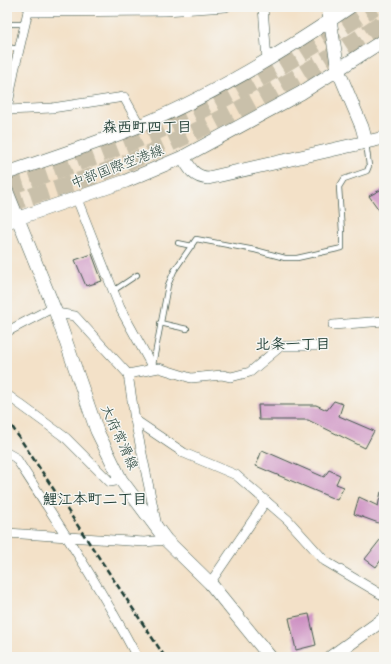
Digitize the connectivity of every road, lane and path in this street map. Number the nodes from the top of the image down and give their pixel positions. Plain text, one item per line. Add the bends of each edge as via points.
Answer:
1 (226, 7) edge
2 (263, 7) edge
3 (328, 7) edge
4 (350, 7) edge
5 (216, 8) edge
6 (28, 9) edge
7 (165, 9) edge
8 (329, 22) junction
9 (7, 24) edge
10 (25, 24) junction
11 (384, 40) edge
12 (7, 47) edge
13 (19, 49) junction
14 (267, 60) junction
15 (10, 70) edge
16 (338, 70) junction
17 (7, 110) edge
18 (140, 126) junction
19 (384, 138) edge
20 (366, 142) junction
21 (183, 157) junction
22 (7, 173) edge
23 (7, 192) edge
24 (77, 199) junction
25 (12, 220) edge
26 (178, 243) dead end
27 (192, 246) junction
28 (137, 275) dead end
29 (113, 291) junction
30 (55, 310) junction
31 (384, 321) edge
32 (160, 323) junction
33 (333, 325) dead end
34 (187, 329) dead end
35 (8, 331) edge
36 (315, 346) dead end
37 (153, 368) junction
38 (128, 374) junction
39 (10, 397) dead end
40 (135, 420) junction
41 (7, 453) edge
42 (122, 480) junction
43 (266, 501) junction
44 (158, 529) junction
45 (7, 533) edge
46 (67, 538) junction
47 (166, 540) junction
48 (210, 583) junction
49 (384, 596) edge
50 (384, 620) edge
51 (137, 657) edge
52 (270, 657) edge
53 (331, 657) edge

1 - 5 street
2 - 14 street
3 - 8 main road
4 - 8 main road, 中部国際空港線
5 - 7 street
6 - 7 street
6 - 10 street
8 - 14 main road, 中部国際空港線
8 - 16 main road
9 - 10 lane
10 - 13 street
11 - 16 main road, 中部国際空港線
12 - 13 lane
13 - 15 street
14 - 18 main road, 中部国際空港線 via 182,107
15 - 17 street
16 - 20 main road
16 - 21 main road, 中部国際空港線 via 262,115
17 - 18 street via 52,108 124,97
18 - 22 main road, 中部国際空港線 via 90,146
19 - 20 main road
20 - 21 main road via 208,178 199,178
20 - 27 lane via 369,166 367,171 344,179 339,187 342,248 297,258 285,258 196,239
21 - 24 main road, 中部国際空港線
23 - 25 main road, 大府常滑線
24 - 25 main road, 中部国際空港線
24 - 29 street
25 - 30 main road, 大府常滑線
26 - 27 lane
27 - 32 lane via 174,271 168,285
28 - 29 lane
29 - 37 street
30 - 35 street
30 - 38 street via 75,316
30 - 42 main road, 大府常滑線 via 97,431
31 - 33 street
32 - 34 lane
32 - 37 lane
36 - 37 street via 281,346 250,372 231,377 222,375 191,378 169,370
37 - 38 street
38 - 40 street
39 - 42 street via 66,438 110,482
40 - 43 street via 184,453 236,475
40 - 44 street
41 - 46 street via 16,458
42 - 44 main road, 大府常滑線
43 - 48 street
43 - 49 street via 288,520 324,561
44 - 47 main road, 大府常滑線
45 - 46 street
46 - 47 street via 144,542
46 - 51 street via 109,603
47 - 48 main road, 大府常滑線
48 - 52 main road, 大府常滑線
50 - 53 main road

